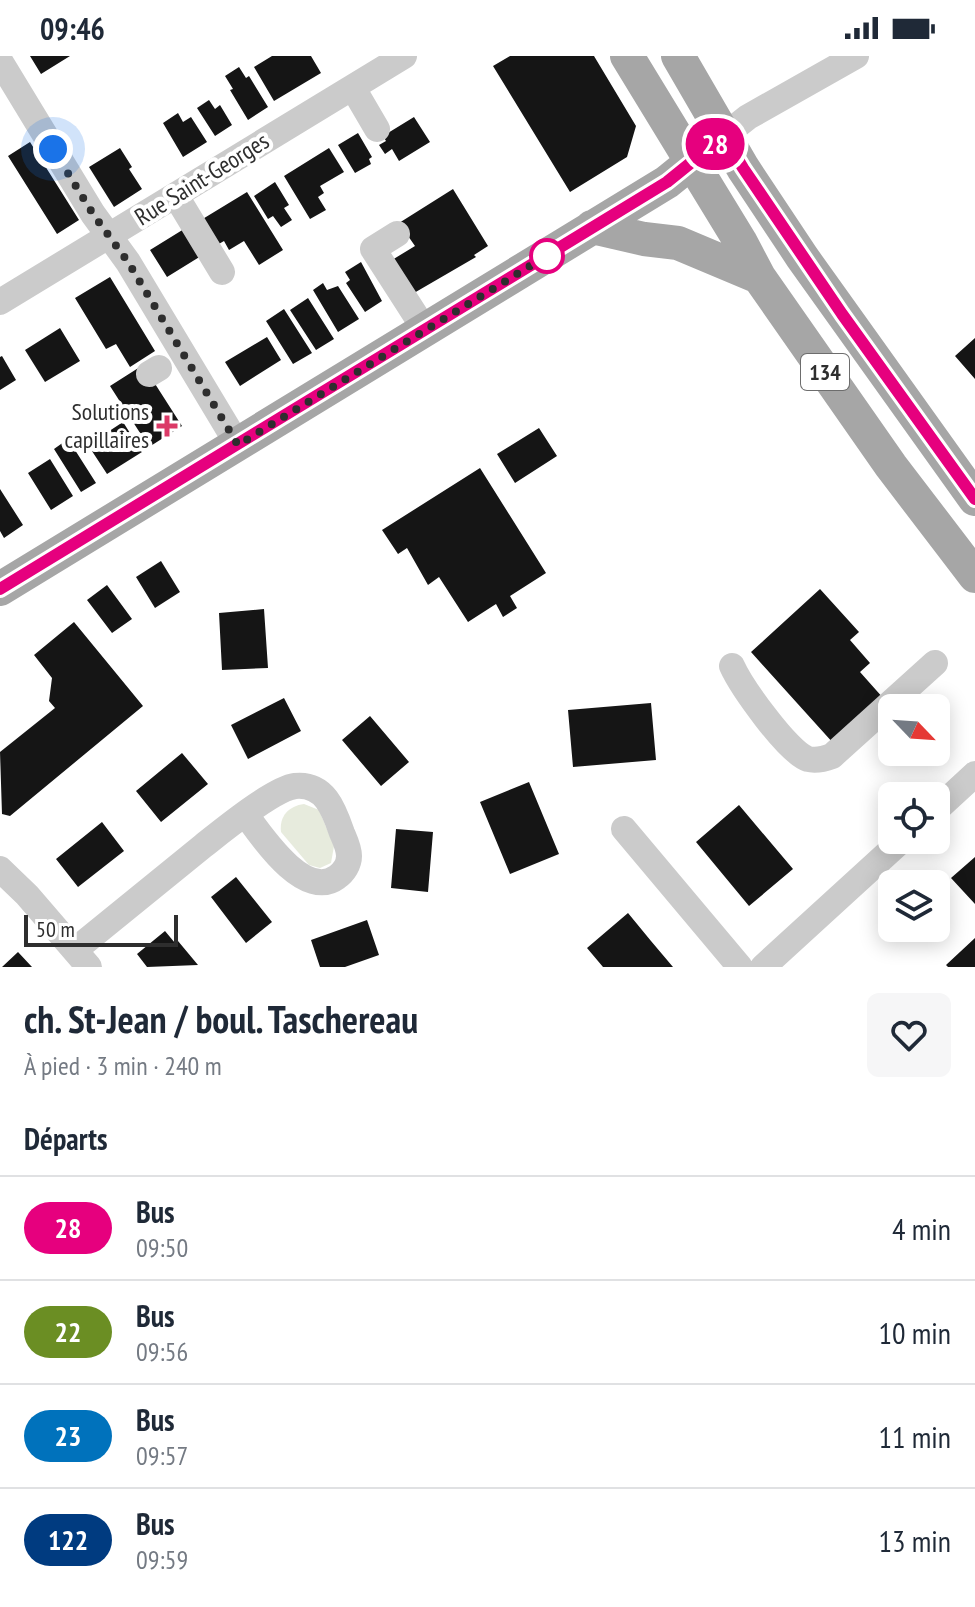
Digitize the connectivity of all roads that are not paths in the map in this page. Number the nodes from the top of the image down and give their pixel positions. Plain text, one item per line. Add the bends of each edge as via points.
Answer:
1 (404, 56) edge
2 (627, 56) edge
3 (678, 56) edge
4 (856, 56) edge
5 (0, 61) edge
6 (353, 88) junction
7 (377, 129) dead end
8 (724, 136) junction
9 (691, 163) junction
10 (176, 196) junction
11 (592, 227) junction
12 (397, 234) dead end
13 (109, 237) junction
14 (222, 272) dead end
15 (759, 277) junction
16 (0, 302) edge
17 (425, 330) junction
18 (238, 445) junction
19 (975, 499) edge
20 (975, 576) edge
21 (0, 589) edge
22 (935, 663) dead end
23 (732, 666) dead end
24 (975, 774) edge
25 (950, 797) edge
26 (246, 815) dead end
27 (624, 829) dead end
28 (887, 854) edge
29 (0, 869) edge
30 (82, 958) edge
31 (740, 967) edge
32 (763, 967) edge

1 - 6 street, Rue Saint-Georges
2 - 9 main road, 134
3 - 8 main road, 134
4 - 8 street
5 - 13 street
6 - 7 street
6 - 10 street, Rue Saint-Georges
8 - 9 main road
8 - 19 main road, 134 via 842,314
9 - 11 main road
9 - 15 main road, 134
10 - 13 street, Rue Saint-Georges
10 - 14 street
11 - 15 main road via 678,243
11 - 17 main road
12 - 17 street via 373,249
13 - 16 street, Rue Saint-Georges
13 - 18 street
15 - 20 main road, 134
17 - 18 main road
18 - 21 main road
22 - 23 street via 832,756 816,760 800,755 751,700
24 - 25 street
26 - 30 street via 203,846
27 - 31 street
28 - 32 street
29 - 30 street

